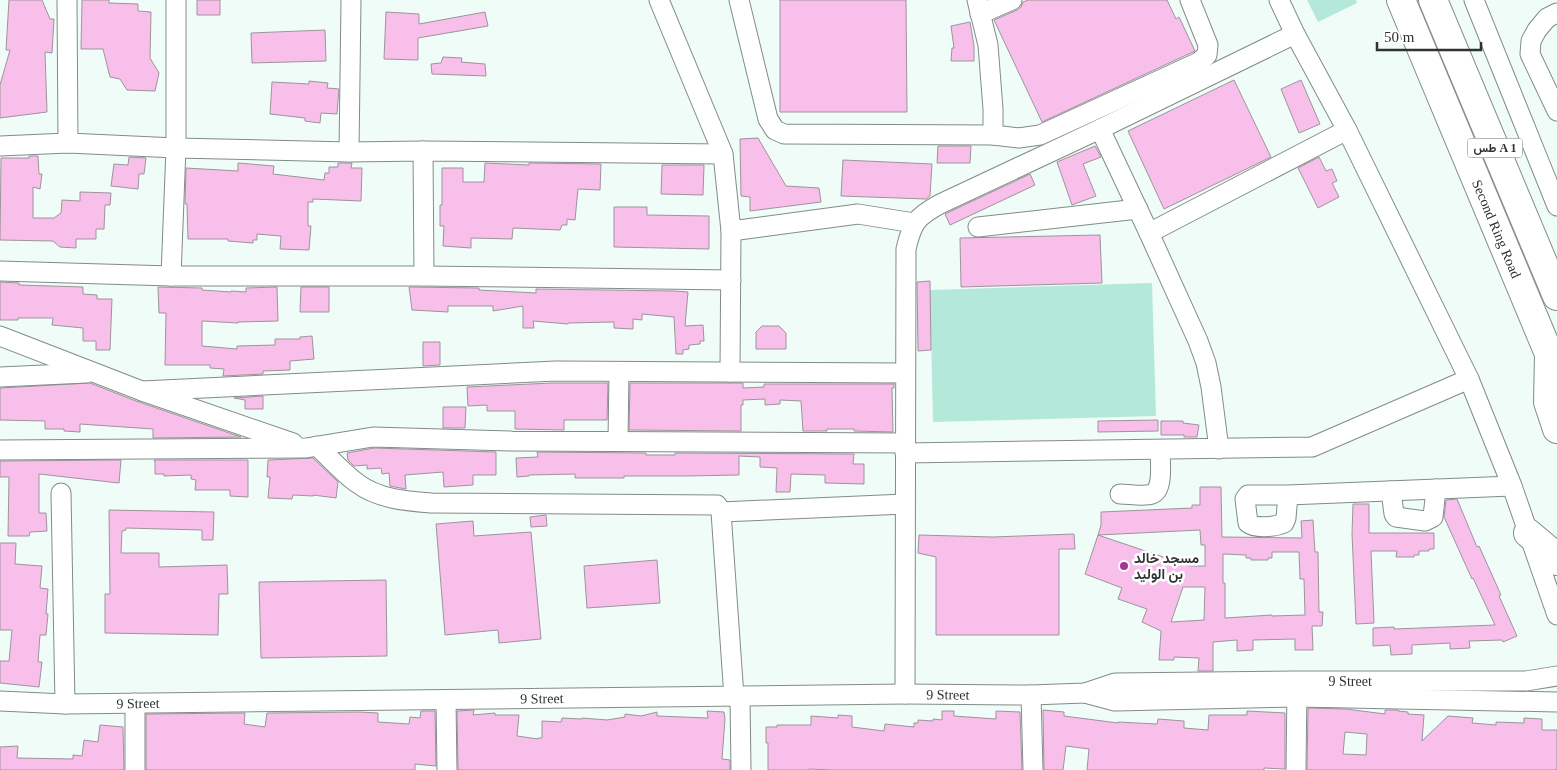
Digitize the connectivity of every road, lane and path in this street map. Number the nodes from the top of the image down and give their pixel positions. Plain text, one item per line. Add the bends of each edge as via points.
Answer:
1 (67, 0) edge
2 (176, 0) edge
3 (351, 0) edge
4 (659, 0) edge
5 (739, 0) edge
6 (1012, 0) edge
7 (1190, 0) edge
8 (1279, 0) edge
9 (1383, 0) edge
10 (1400, 0) edge
11 (1433, 0) edge
12 (1474, 0) edge
13 (979, 7) edge
14 (1557, 13) edge
15 (1296, 34) junction
16 (1557, 111) edge
17 (1100, 129) junction
18 (1347, 130) junction
19 (1456, 130) junction
20 (993, 135) junction
21 (68, 143) junction
22 (0, 146) edge
23 (176, 148) junction
24 (423, 151) junction
25 (350, 152) junction
26 (723, 154) junction
27 (1557, 206) edge
28 (1138, 209) junction
29 (914, 223) junction
30 (978, 227) dead end
31 (731, 231) junction
32 (1150, 233) junction
33 (0, 271) edge
34 (171, 276) junction
35 (424, 276) junction
36 (731, 280) junction
37 (1557, 296) edge
38 (0, 336) edge
39 (1553, 364) edge
40 (94, 372) junction
41 (620, 372) junction
42 (730, 372) junction
43 (905, 373) junction
44 (0, 376) edge
45 (1469, 379) junction
46 (142, 391) junction
47 (1557, 429) edge
48 (618, 441) junction
49 (312, 447) junction
50 (905, 448) junction
51 (1219, 449) junction
52 (0, 450) edge
53 (1160, 450) junction
54 (1512, 486) junction
55 (1436, 489) junction
56 (1391, 491) junction
57 (61, 493) dead end
58 (1120, 494) dead end
59 (1288, 495) dead end
60 (905, 504) junction
61 (721, 512) junction
62 (1528, 533) junction
63 (1557, 561) edge
64 (1557, 615) edge
65 (1557, 676) edge
66 (1297, 689) junction
67 (905, 694) junction
68 (1031, 695) junction
69 (737, 697) junction
70 (446, 700) junction
71 (0, 702) edge
72 (1557, 702) edge
73 (135, 703) junction
74 (65, 704) junction
75 (135, 770) edge
76 (447, 770) edge
77 (741, 770) edge
78 (1033, 770) edge
79 (1296, 770) edge

1 - 21 street
2 - 23 street
3 - 25 street
4 - 26 street
5 - 20 street via 768,119 774,130 784,134
6 - 13 street
7 - 20 street via 1208,45 1207,55 1199,62 1040,135 1019,138
8 - 15 street
9 - 19 highway via 1407,50
10 - 19 highway, Second Ring Road / طس A 1
11 - 37 highway, طس A 1
12 - 27 street
13 - 20 street via 988,45
14 - 16 street via 1547,18 1537,30 1531,41 1530,54
15 - 17 street
15 - 18 street
17 - 28 street
17 - 29 street via 940,204
18 - 32 street
18 - 45 street
19 - 39 highway, Second Ring Road / طس A 1
21 - 22 street
21 - 23 street
23 - 25 street
23 - 34 street
24 - 25 street
24 - 26 street
24 - 35 street
26 - 31 street
28 - 30 street
28 - 32 street
29 - 31 street via 858,214
29 - 43 street via 906,249
31 - 36 street
32 - 51 street via 1206,363
33 - 34 street
34 - 35 street
35 - 36 street
36 - 42 street
38 - 40 street
39 - 47 highway via 1548,402
40 - 44 street
40 - 46 street
41 - 42 street
41 - 46 street via 556,371
41 - 48 street
42 - 43 street
43 - 50 street
45 - 51 street via 1312,447
45 - 54 street
46 - 49 street
48 - 49 street via 373,437
48 - 50 street
49 - 52 street
49 - 61 street via 356,483 405,501 717,505
50 - 53 street
50 - 60 street
51 - 53 street
53 - 58 street via 1160,486 1156,493
54 - 55 street
54 - 62 street
55 - 56 street
55 - 56 street via 1433,517 1426,521 1396,517
56 - 59 street
57 - 74 street
60 - 61 street
60 - 67 street
61 - 69 street
62 - 63 highway
62 - 64 street
65 - 66 street, 9 Street via 1526,681
66 - 68 street, 9 Street via 1115,701 1084,693
66 - 72 street, 9 Street
66 - 79 street
67 - 68 street, 9 Street
67 - 69 street, 9 Street
68 - 78 street
69 - 70 street, 9 Street
69 - 77 street
70 - 73 street, 9 Street
70 - 76 street
71 - 74 street, 9 Street
73 - 74 street, 9 Street
73 - 75 street

